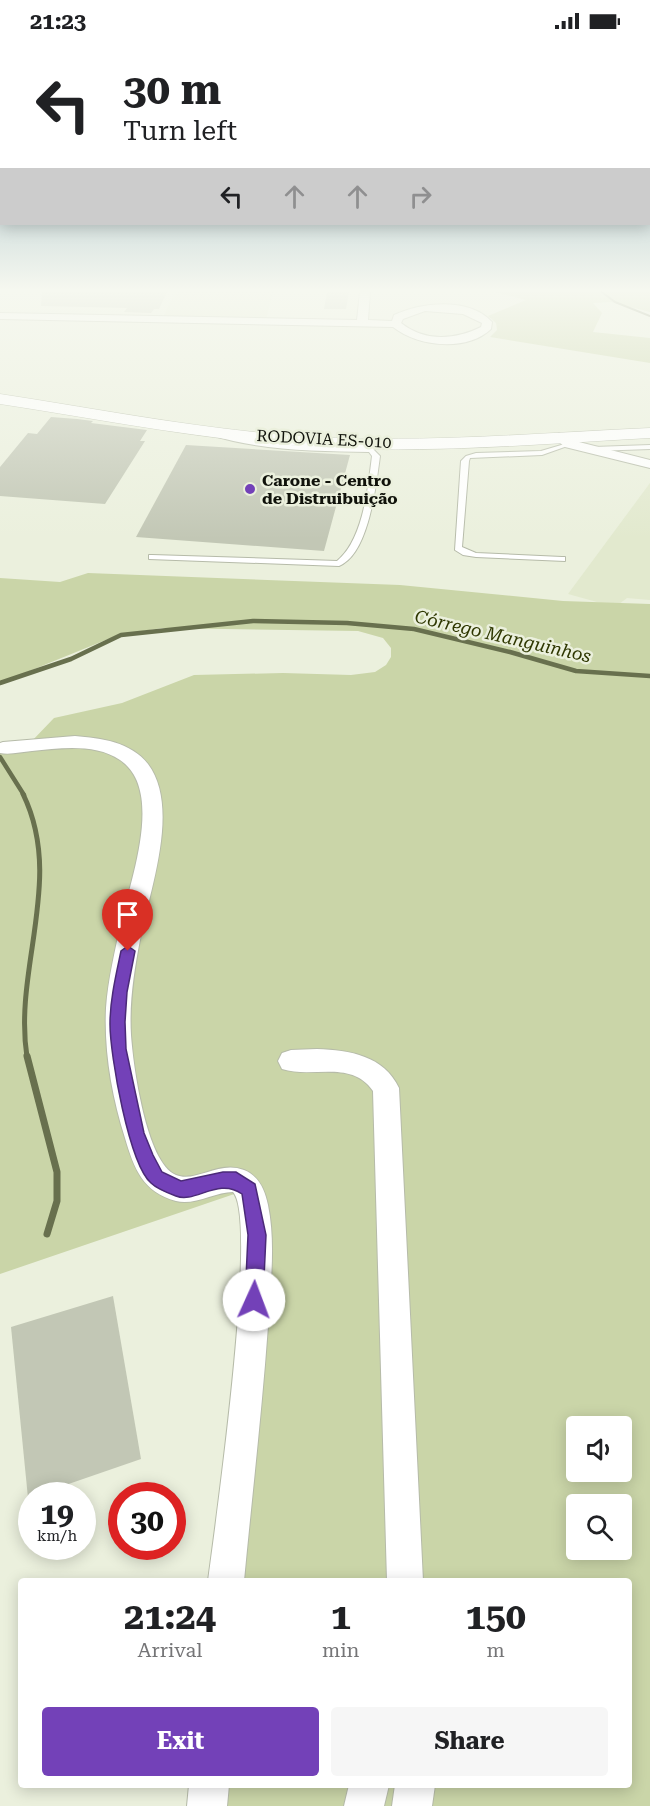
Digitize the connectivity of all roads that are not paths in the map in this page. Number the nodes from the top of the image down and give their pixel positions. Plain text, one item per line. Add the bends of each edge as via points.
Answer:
1 (0, 392) edge
2 (0, 399) edge
3 (650, 426) edge
4 (650, 433) edge
5 (564, 440) junction
6 (371, 447) junction
7 (650, 447) edge
8 (594, 449) junction
9 (650, 464) edge
10 (152, 557) dead end
11 (562, 559) dead end
12 (3, 748) dead end
13 (291, 1060) dead end
14 (226, 1578) edge
15 (405, 1578) edge
16 (209, 1788) edge
17 (368, 1788) edge
18 (415, 1788) edge
19 (207, 1806) edge
20 (364, 1806) edge
21 (412, 1806) edge

1 - 3 main road, RODOVIA ES-010 via 299,434 381,437
2 - 6 main road, RODOVIA ES-010 via 201,429
4 - 5 main road, RODOVIA ES-010
5 - 6 main road, RODOVIA ES-010
5 - 8 street
5 - 11 lane via 542,453 468,457 457,541 458,548 476,555
6 - 10 lane via 376,459 360,529 347,560 339,564
7 - 8 lane
8 - 9 street
12 - 14 street via 63,743 103,746 132,760 146,779 152,831 117,1022 136,1133 156,1178 180,1189 223,1180 243,1183 252,1199 257,1235 253,1321
13 - 15 street via 334,1060 364,1067 380,1076 386,1088
16 - 19 street
17 - 20 street
18 - 21 street

